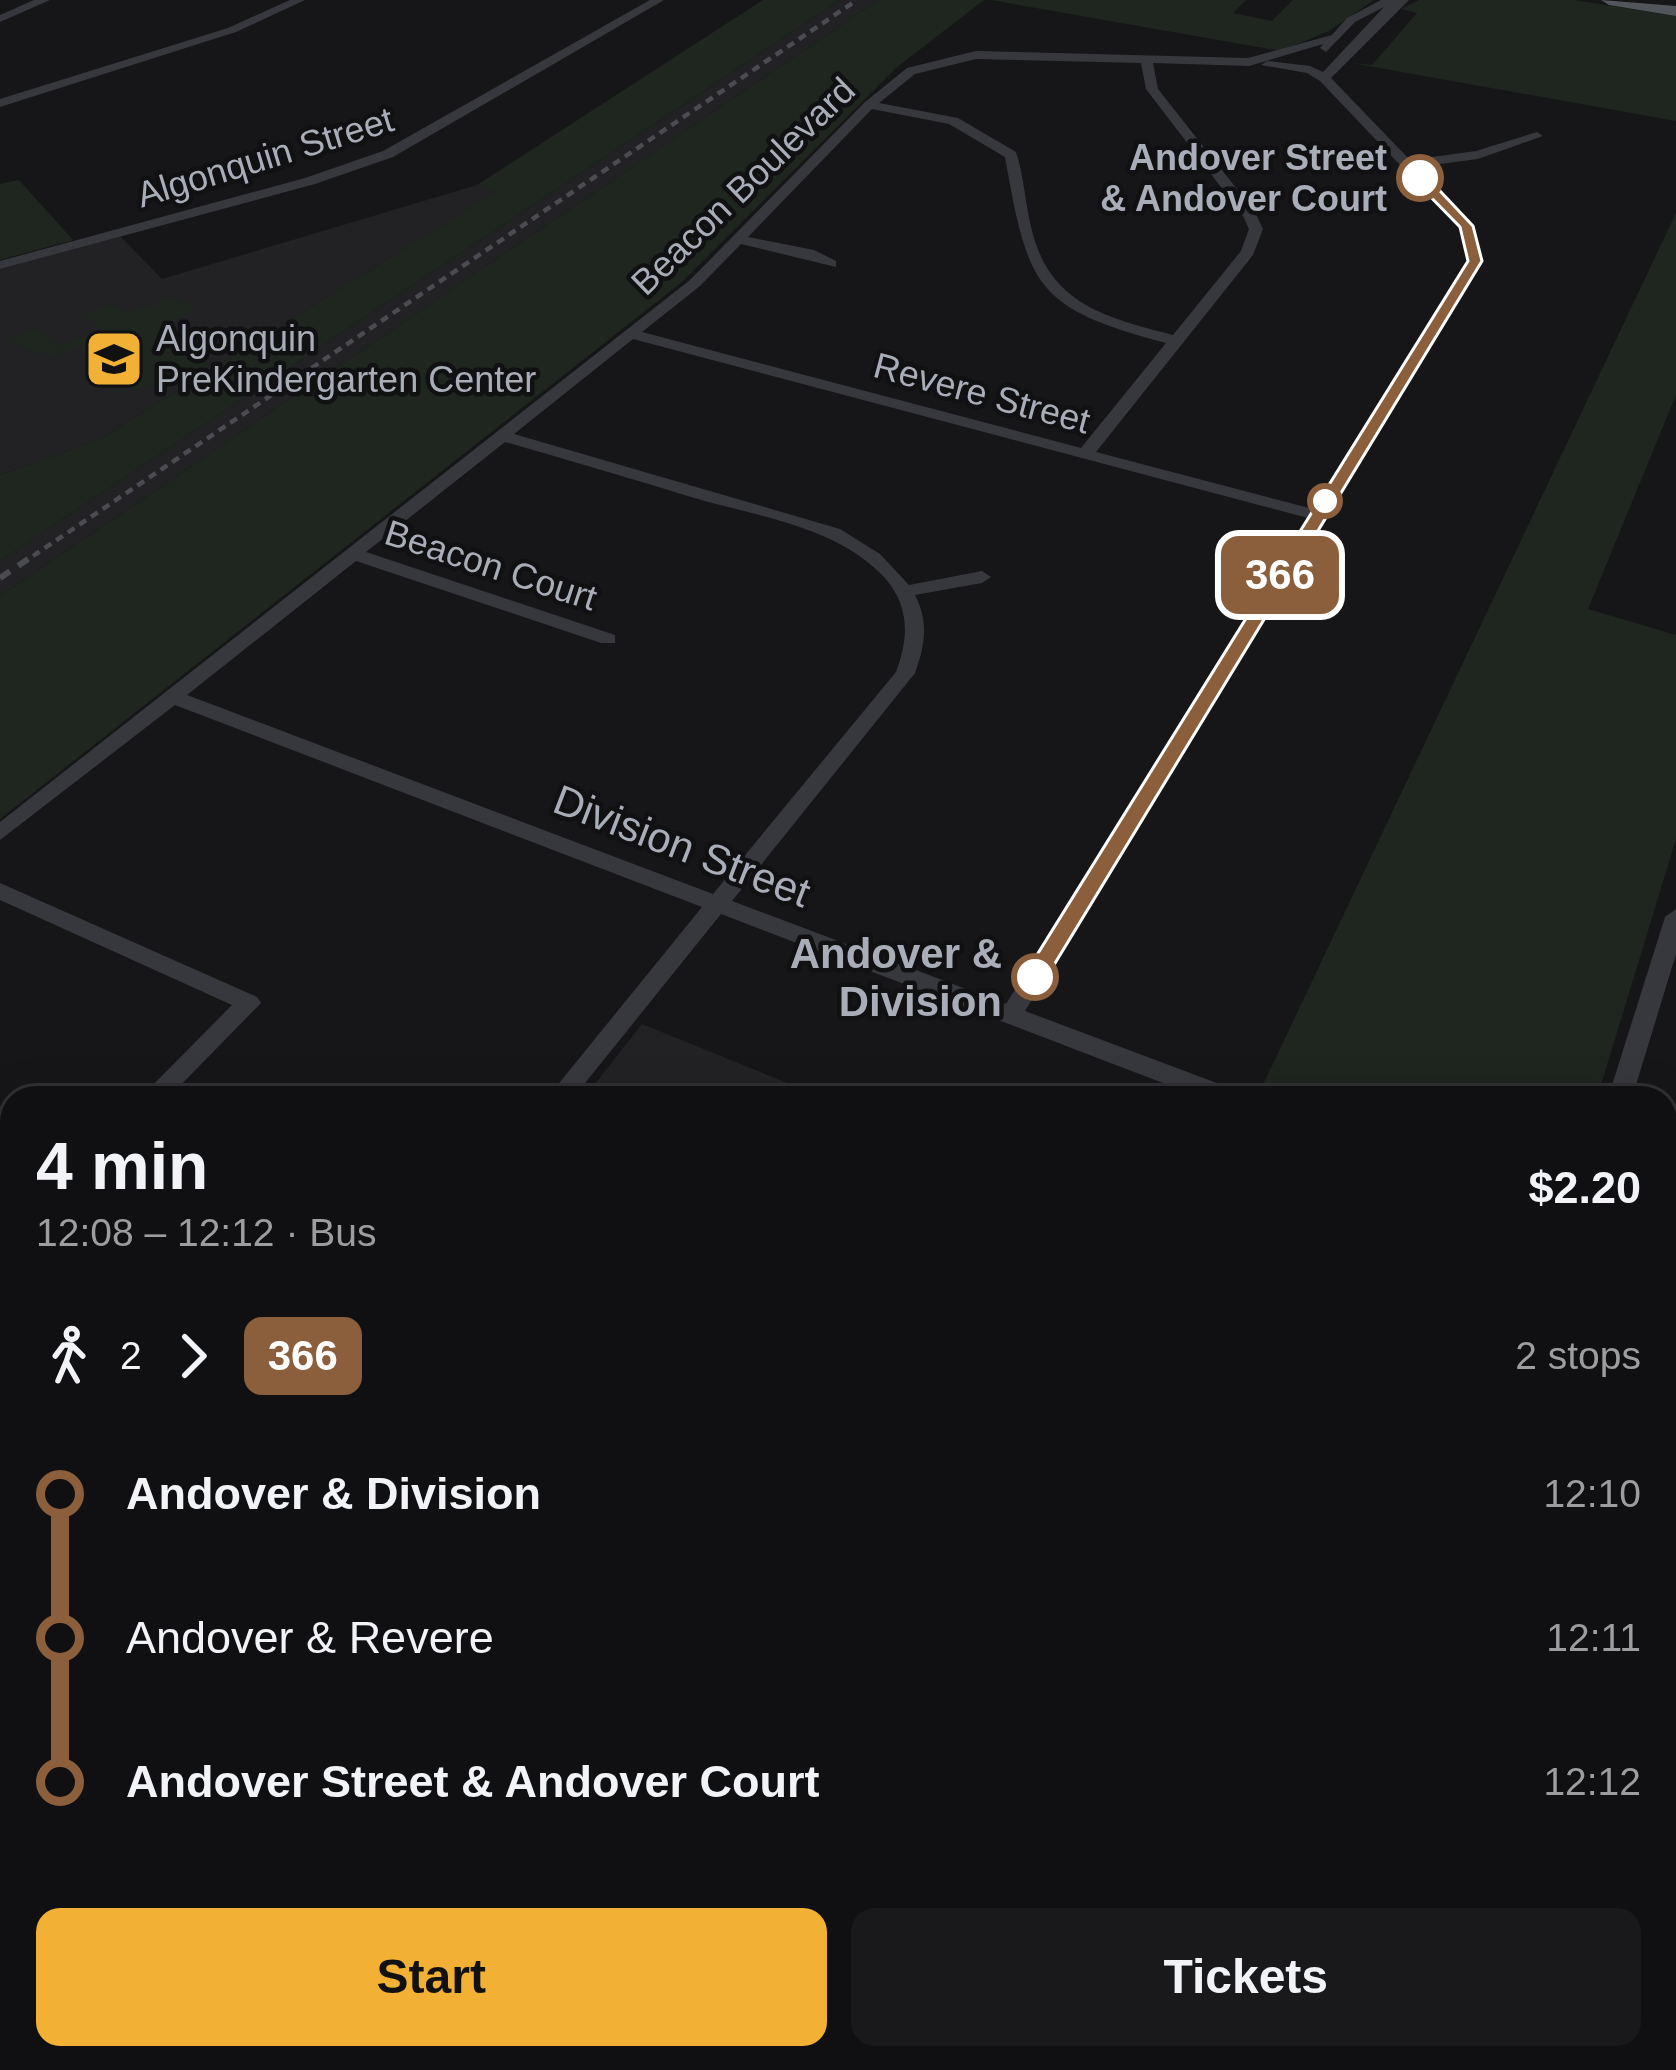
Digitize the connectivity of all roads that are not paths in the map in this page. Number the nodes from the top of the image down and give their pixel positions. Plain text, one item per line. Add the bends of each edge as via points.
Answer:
1 (44, 0) edge
2 (299, 0) edge
3 (658, 0) edge
4 (1390, 0) edge
5 (1403, 0) edge
6 (1609, 0) edge
7 (1676, 11) edge
8 (0, 19) edge
9 (1332, 38) junction
10 (1146, 60) junction
11 (1250, 62) junction
12 (1317, 74) junction
13 (0, 103) edge
14 (869, 105) junction
15 (1537, 136) dead end
16 (1406, 164) junction
17 (739, 238) junction
18 (831, 264) dead end
19 (0, 266) edge
20 (631, 334) junction
21 (1177, 341) junction
22 (502, 436) junction
23 (1084, 454) junction
24 (1316, 515) junction
25 (353, 554) junction
26 (982, 577) dead end
27 (906, 591) junction
28 (608, 639) dead end
29 (172, 697) junction
30 (0, 833) edge
31 (0, 891) edge
32 (717, 904) junction
33 (1676, 917) edge
34 (1011, 1015) junction
35 (164, 1086) edge
36 (569, 1086) edge
37 (1197, 1086) edge
38 (1624, 1086) edge

1 - 8 street
2 - 13 street via 232,30
3 - 19 street, Algonquin Street via 388,154
4 - 9 street, Beacon Boulevard
5 - 12 street
6 - 7 main road
9 - 11 street, Beacon Boulevard
9 - 12 street, Beacon Boulevard
10 - 11 street, Beacon Boulevard
10 - 14 street, Beacon Boulevard via 948,59 911,71
10 - 21 street via 1152,88 1256,230 1248,252
11 - 12 street
12 - 16 street
14 - 17 street, Beacon Boulevard
14 - 21 street via 953,121 1011,155 1048,285 1097,316
15 - 16 street via 1478,155
16 - 24 street via 1466,226 1475,261
17 - 18 street
17 - 20 street, Beacon Boulevard
20 - 22 street, Beacon Boulevard
20 - 23 street, Revere Street
21 - 23 street
22 - 25 street, Beacon Boulevard
22 - 27 street via 834,533 876,556
23 - 24 street, Revere Street
24 - 34 street
25 - 28 street, Beacon Court
25 - 29 street, Beacon Boulevard
26 - 27 street
27 - 32 street via 918,626 905,674
29 - 30 street, Beacon Boulevard
29 - 32 street, Division Street
31 - 35 street via 249,1003
32 - 34 street, Division Street
32 - 36 street
33 - 38 street
34 - 37 street, Division Street

